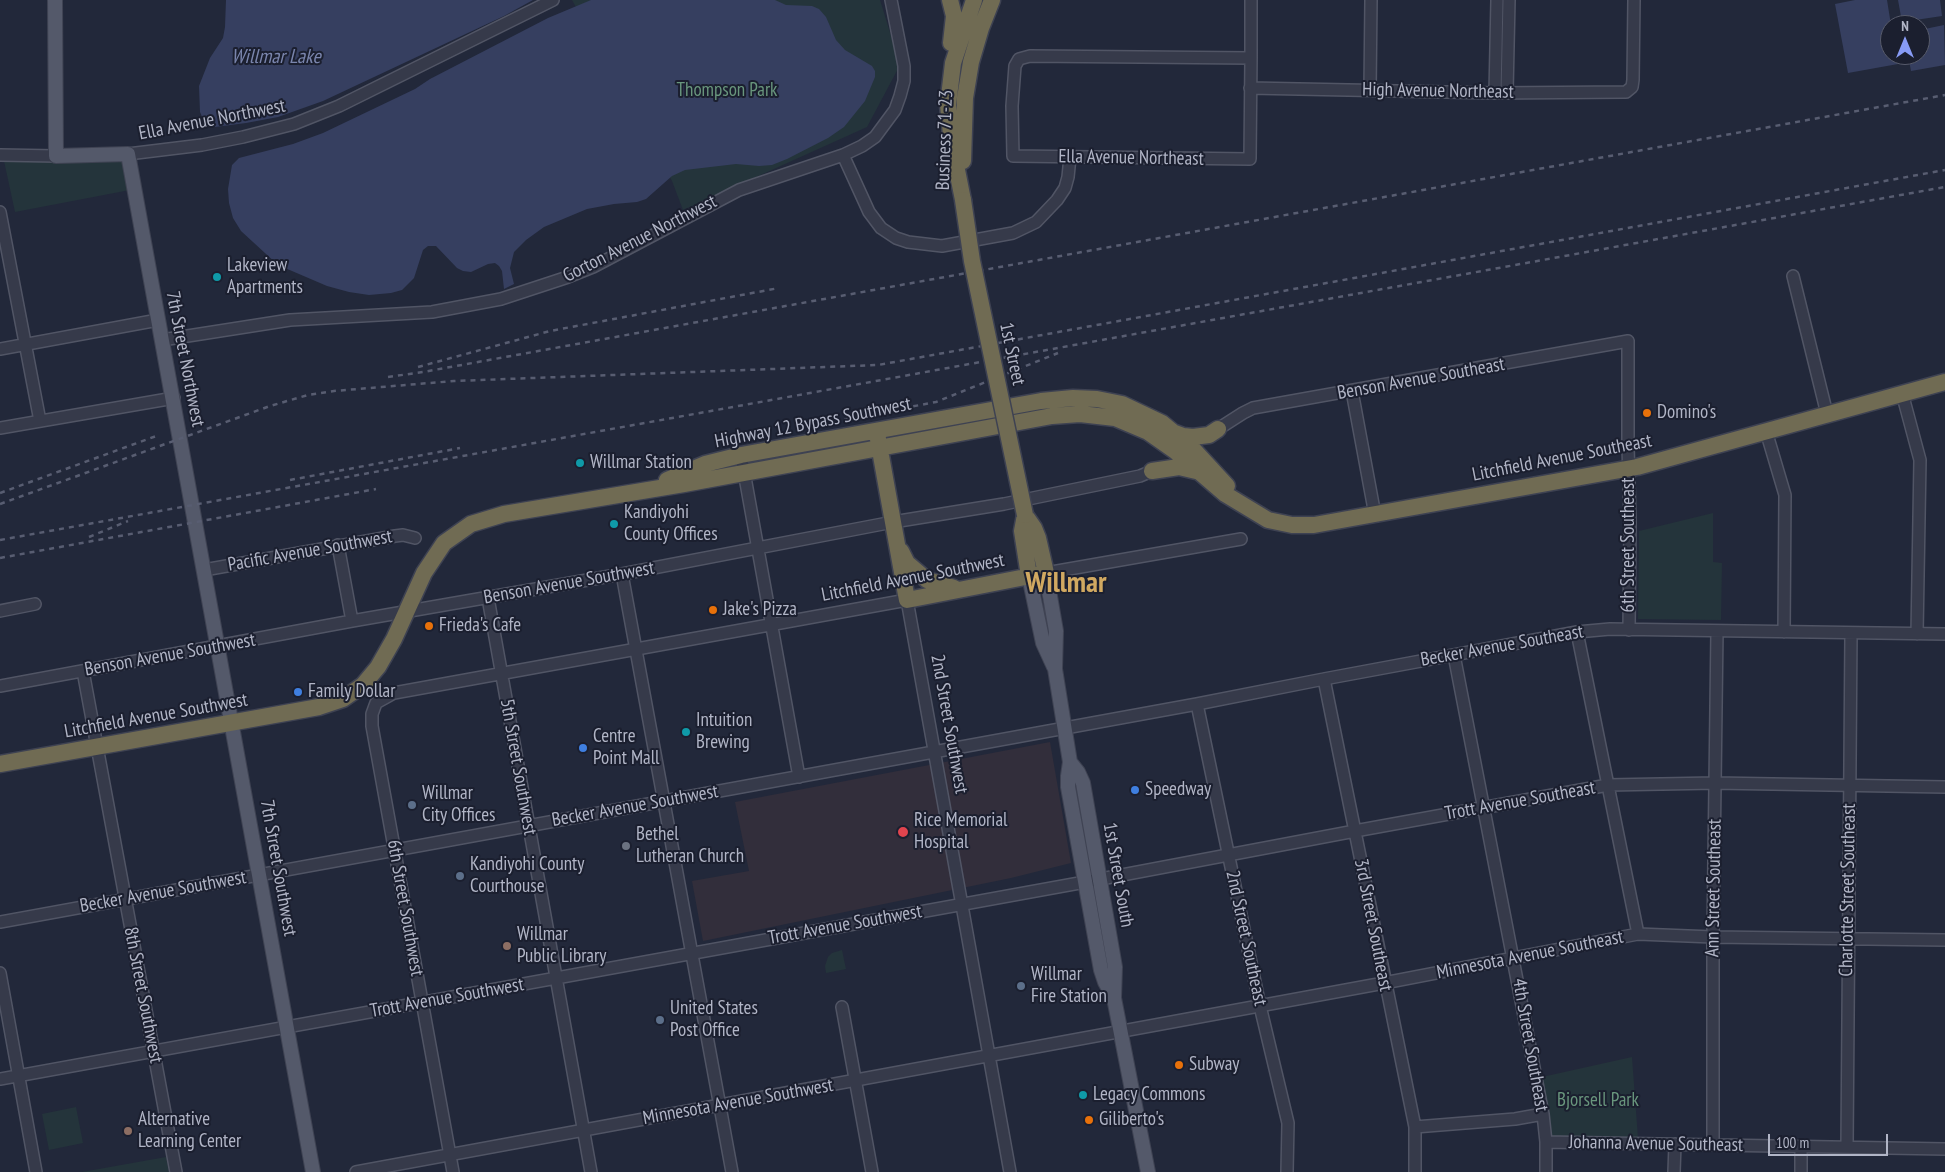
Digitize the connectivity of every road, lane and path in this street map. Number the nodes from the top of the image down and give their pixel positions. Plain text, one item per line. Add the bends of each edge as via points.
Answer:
1 (55, 0) edge
2 (553, 0) edge
3 (891, 0) edge
4 (950, 0) edge
5 (974, 0) edge
6 (991, 0) edge
7 (1251, 0) edge
8 (1371, 0) edge
9 (1497, 0) edge
10 (1508, 0) edge
11 (1634, 0) edge
12 (1251, 58) junction
13 (1250, 88) junction
14 (1370, 90) junction
15 (1501, 92) junction
16 (948, 105) junction
17 (128, 154) junction
18 (0, 155) edge
19 (843, 155) junction
20 (56, 156) junction
21 (1070, 157) junction
22 (963, 200) junction
23 (0, 212) edge
24 (1793, 276) dead end
25 (158, 320) junction
26 (162, 340) junction
27 (1628, 341) joint
28 (25, 344) junction
29 (0, 349) edge
30 (1945, 382) edge
31 (1352, 391) junction
32 (1902, 394) junction
33 (174, 398) junction
34 (1827, 414) junction
35 (40, 421) junction
36 (0, 428) edge
37 (1218, 430) joint
38 (876, 431) junction
39 (1766, 431) junction
40 (1174, 432) junction
41 (1158, 438) junction
42 (880, 448) junction
43 (741, 455) junction
44 (1629, 468) junction
45 (1152, 471) junction
46 (1197, 471) junction
47 (744, 472) junction
48 (640, 490) junction
49 (1022, 508) junction
50 (1247, 508) junction
51 (1375, 515) junction
52 (894, 528) junction
53 (415, 538) dead end
54 (1241, 539) dead end
55 (338, 545) junction
56 (758, 548) junction
57 (204, 570) junction
58 (1046, 573) junction
59 (622, 574) junction
60 (1029, 576) junction
61 (969, 589) junction
62 (488, 598) junction
63 (907, 600) junction
64 (36, 604) dead end
65 (0, 610) edge
66 (406, 611) junction
67 (352, 621) junction
68 (772, 624) junction
69 (1628, 630) junction
70 (1717, 631) junction
71 (1577, 632) junction
72 (1784, 632) junction
73 (1851, 633) junction
74 (1917, 634) junction
75 (1945, 634) edge
76 (219, 647) junction
77 (635, 648) junction
78 (1454, 655) junction
79 (1055, 669) junction
80 (83, 671) junction
81 (501, 673) junction
82 (1324, 679) junction
83 (0, 686) edge
84 (376, 703) joint
85 (1196, 704) junction
86 (319, 707) joint
87 (233, 722) junction
88 (1064, 728) junction
89 (97, 747) junction
90 (933, 751) junction
91 (1070, 762) junction
92 (0, 764) edge
93 (799, 776) junction
94 (1715, 784) junction
95 (1849, 784) junction
96 (1608, 785) junction
97 (1945, 787) edge
98 (664, 801) junction
99 (1482, 807) junction
100 (528, 826) junction
101 (1355, 831) junction
102 (394, 850) junction
103 (1228, 854) junction
104 (259, 874) junction
105 (1100, 880) junction
106 (1085, 882) junction
107 (125, 899) junction
108 (961, 904) junction
109 (0, 922) edge
110 (1638, 934) junction
111 (1712, 937) junction
112 (1847, 938) junction
113 (1945, 940) edge
114 (692, 953) junction
115 (1514, 958) junction
116 (0, 973) edge
117 (556, 978) junction
118 (1384, 983) junction
119 (1114, 998) junction
120 (422, 1002) junction
121 (1260, 1006) junction
122 (842, 1008) dead end
123 (288, 1028) junction
124 (1120, 1031) junction
125 (154, 1051) junction
126 (989, 1056) junction
127 (19, 1076) junction
128 (0, 1079) edge
129 (856, 1080) junction
130 (720, 1105) junction
131 (1543, 1114) junction
132 (1415, 1127) junction
133 (584, 1130) junction
134 (1546, 1142) junction
135 (1675, 1144) junction
136 (1713, 1145) junction
137 (1801, 1147) junction
138 (1846, 1148) junction
139 (1945, 1149) edge
140 (450, 1154) junction
141 (36, 1172) edge
142 (176, 1172) edge
143 (313, 1172) edge
144 (356, 1172) edge
145 (453, 1172) edge
146 (591, 1172) edge
147 (732, 1172) edge
148 (872, 1172) edge
149 (1010, 1172) edge
150 (1148, 1172) edge
151 (1287, 1172) edge
152 (1414, 1172) edge
153 (1546, 1172) edge
154 (1674, 1172) edge
155 (1801, 1172) edge

1 - 20 main road
2 - 17 street, Ella Avenue Northwest via 339,106 294,124 202,145
3 - 19 street, Gorton Avenue Northwest via 904,66 900,96 895,110 875,136
4 - 16 highway via 954,16
5 - 16 highway, Business 71-23 via 953,63
6 - 22 highway, Business 71-23 via 971,62 964,98
7 - 12 street
8 - 14 street
9 - 15 street
10 - 15 street
11 - 15 street, High Avenue Northeast via 1633,80 1632,87 1626,92
12 - 13 street
12 - 21 street, Ella Avenue Northeast via 1019,58 1015,66 1012,106 1013,156
13 - 14 street, High Avenue Northeast
13 - 21 street, Ella Avenue Northeast via 1250,159
14 - 15 street, High Avenue Northeast
16 - 22 highway, Business 71-23
17 - 20 main road, Ella Avenue Northwest
17 - 25 main road, 7th Street Northwest
18 - 20 street, Ella Avenue Northwest
19 - 21 street via 869,212 881,228 908,242 942,246 1013,233 1036,222 1065,188
19 - 26 street, Gorton Avenue Northwest via 739,190 593,267 501,298 432,312 290,320
22 - 49 highway, 1st Street, bridge via 972,261
23 - 28 street
24 - 34 street
25 - 26 main road, 7th Street Northwest
25 - 28 street
26 - 33 main road, 7th Street Northwest
27 - 31 street, Benson Avenue Southeast
27 - 44 street, 6th Street Southeast
28 - 29 street
28 - 35 street
30 - 32 highway, Litchfield Avenue Southeast
31 - 37 street, Benson Avenue Southeast via 1254,408
31 - 51 street
32 - 34 highway, Litchfield Avenue Southeast
32 - 74 street via 1920,460
33 - 35 street
33 - 57 main road, 7th Street Northwest
34 - 39 highway, Litchfield Avenue Southeast
35 - 36 street
37 - 40 highway via 1193,437
38 - 40 highway, Highway 12 Bypass Southwest via 1058,399 1097,399 1122,404
38 - 42 highway, 2nd Street Southwest
38 - 43 highway, Highway 12 Bypass Southwest
39 - 44 highway, Litchfield Avenue Southeast
39 - 72 street via 1785,495
40 - 50 highway
41 - 42 highway, Highway 12 Bypass Southwest via 1127,422 1092,414 1067,414
41 - 45 highway via 1164,454
41 - 46 highway, Litchfield Avenue Southeast
42 - 47 highway, Highway 12 Bypass Southwest
42 - 52 highway, 2nd Street Southwest
43 - 47 street
43 - 48 highway, Highway 12 Bypass Southwest via 705,464
44 - 51 highway, Litchfield Avenue Southeast
44 - 69 street, 6th Street Southeast
45 - 46 highway via 1179,467
45 - 49 street
46 - 50 highway, Litchfield Avenue Southeast
47 - 48 highway, Highway 12 Bypass Southwest
47 - 56 street
48 - 66 highway, Highway 12 Bypass Southwest via 504,514 471,524 437,552
49 - 52 street, Benson Avenue Southwest
49 - 58 highway, 1st Street via 1038,538
49 - 60 highway, 1st Street
50 - 51 highway, Litchfield Avenue Southeast via 1280,524 1303,526
52 - 56 street, Benson Avenue Southwest
52 - 61 highway via 907,563 921,576 940,586
52 - 63 highway, 2nd Street Southwest
53 - 55 street, Pacific Avenue Southwest via 403,535
54 - 58 street
55 - 57 street, Pacific Avenue Southwest
55 - 67 street
56 - 59 street, Benson Avenue Southwest
56 - 68 street
57 - 76 main road, 7th Street Southwest
58 - 60 highway, Litchfield Avenue Southwest
58 - 79 main road, 1st Street South via 1056,631
59 - 62 street, Benson Avenue Southwest
59 - 77 street
60 - 61 highway, Litchfield Avenue Southwest
60 - 79 main road, 1st Street South via 1042,643
61 - 63 highway, Litchfield Avenue Southwest
62 - 66 street, Benson Avenue Southwest
62 - 81 street, 5th Street Southwest
63 - 68 street, Litchfield Avenue Southwest
63 - 90 street, 2nd Street Southwest
64 - 65 street
66 - 67 street, Benson Avenue Southwest
66 - 86 highway, Highway 12 Bypass Southwest via 372,675 353,693
67 - 76 street, Benson Avenue Southwest
68 - 77 street, Litchfield Avenue Southwest
68 - 93 street
69 - 70 street, Becker Avenue Southeast
69 - 71 street, Becker Avenue Southeast
70 - 72 street, Becker Avenue Southeast
70 - 94 street, Ann Street Southeast
71 - 78 street, Becker Avenue Southeast
71 - 96 street
72 - 73 street, Becker Avenue Southeast
73 - 74 street, Becker Avenue Southeast
73 - 95 street, Charlotte Street Southeast
74 - 75 street, Becker Avenue Southeast
76 - 80 street, Benson Avenue Southwest
76 - 87 main road, 7th Street Southwest
77 - 81 street, Litchfield Avenue Southwest
77 - 98 street
78 - 82 street, Becker Avenue Southeast
78 - 99 street, 4th Street Southeast
79 - 88 main road, 1st Street South
80 - 83 street, Benson Avenue Southwest
80 - 89 street, 8th Street Southwest
81 - 84 street, Litchfield Avenue Southwest via 394,693
81 - 100 street, 5th Street Southwest
82 - 85 street, Becker Avenue Southeast
82 - 101 street, 3rd Street Southeast
84 - 102 street, 6th Street Southwest via 372,726
85 - 88 street, Becker Avenue Southeast
85 - 103 street, 2nd Street Southeast
86 - 87 highway, Litchfield Avenue Southwest
87 - 89 highway, Litchfield Avenue Southwest
87 - 104 main road, 7th Street Southwest
88 - 90 street, Becker Avenue Southwest
88 - 91 main road, 1st Street South
89 - 92 highway, Litchfield Avenue Southwest
89 - 107 street, 8th Street Southwest
90 - 93 street, Becker Avenue Southwest
90 - 108 street, 2nd Street Southwest
91 - 105 main road, 1st Street South via 1083,783
91 - 106 main road, 1st Street South via 1068,788
93 - 98 street, Becker Avenue Southwest
94 - 95 street, Trott Avenue Southeast
94 - 96 street, Trott Avenue Southeast
94 - 111 street, Ann Street Southeast
95 - 97 street, Trott Avenue Southeast
95 - 112 street, Charlotte Street Southeast
96 - 99 street, Trott Avenue Southeast
96 - 110 street
98 - 100 street, Becker Avenue Southwest
98 - 114 street
99 - 101 street, Trott Avenue Southeast
99 - 115 street, 4th Street Southeast
100 - 102 street, Becker Avenue Southwest
100 - 117 street, 5th Street Southwest
101 - 103 street, Trott Avenue Southeast
101 - 118 street, 3rd Street Southeast
102 - 104 street, Becker Avenue Southwest
102 - 120 street, 6th Street Southwest
103 - 105 street, Trott Avenue Southeast
103 - 121 street, 2nd Street Southeast
104 - 107 street, Becker Avenue Southwest
104 - 123 main road, 7th Street Southwest
105 - 106 street, Trott Avenue Southwest
105 - 119 main road, 1st Street South via 1116,967
106 - 108 street, Trott Avenue Southwest
106 - 119 main road, 1st Street South via 1101,970
107 - 109 street, Becker Avenue Southwest
107 - 125 street, 8th Street Southwest
108 - 114 street, Trott Avenue Southwest
108 - 126 street, 2nd Street Southwest
110 - 111 street, Minnesota Avenue Southeast
110 - 115 street, Minnesota Avenue Southeast
111 - 112 street, Minnesota Avenue Southeast
111 - 136 street, Ann Street Southeast
112 - 113 street, Minnesota Avenue Southeast
112 - 138 street, Charlotte Street Southeast
114 - 117 street, Trott Avenue Southwest
114 - 130 street
115 - 118 street, Minnesota Avenue Southeast
115 - 131 street, 4th Street Southeast
116 - 127 street
117 - 120 street, Trott Avenue Southwest
117 - 133 street, 5th Street Southwest
118 - 121 street, Minnesota Avenue Southeast
118 - 132 street, 3rd Street Southeast
119 - 124 main road, 1st Street South
120 - 123 street, Trott Avenue Southwest
120 - 140 street, 6th Street Southwest
121 - 124 street, Minnesota Avenue Southeast
121 - 151 street, 2nd Street Southeast via 1288,1123
122 - 129 street
123 - 125 street, Trott Avenue Southwest
123 - 143 main road, 7th Street Southwest
124 - 126 street, Minnesota Avenue Southwest
124 - 150 main road, 1st Street South
125 - 127 street, Trott Avenue Southwest
125 - 142 street, 8th Street Southwest
126 - 129 street, Minnesota Avenue Southwest
126 - 149 street, 2nd Street Southwest
127 - 128 street, Trott Avenue Southwest
127 - 141 street
129 - 130 street, Minnesota Avenue Southwest
129 - 148 street
130 - 133 street, Minnesota Avenue Southwest
130 - 147 street
131 - 132 street
131 - 134 street, 4th Street Southeast
132 - 152 street, 3rd Street Southeast
133 - 140 street, Minnesota Avenue Southwest
133 - 146 street, 5th Street Southwest
134 - 135 street, Johanna Avenue Southeast
134 - 153 street, 4th Street Southeast
135 - 136 street, Johanna Avenue Southeast
135 - 154 street
136 - 137 street, Johanna Avenue Southeast
137 - 138 street, Johanna Avenue Southeast
137 - 155 street
138 - 139 street, Johanna Avenue Southeast
140 - 144 street, Minnesota Avenue Southwest
140 - 145 street, 6th Street Southwest

